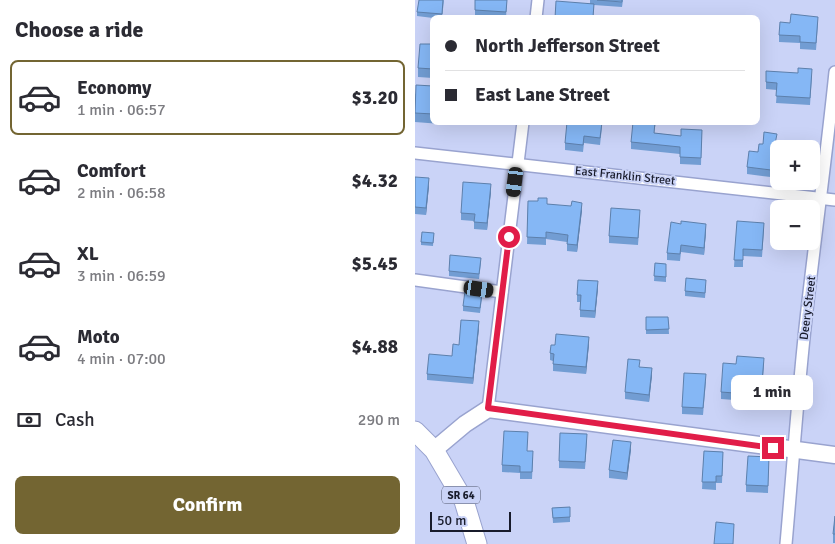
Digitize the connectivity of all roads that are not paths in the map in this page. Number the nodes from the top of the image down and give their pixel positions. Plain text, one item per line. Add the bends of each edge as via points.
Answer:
1 (538, 0) edge
2 (536, 15) edge
3 (835, 72) edge
4 (523, 125) edge
5 (415, 153) edge
6 (518, 164) junction
7 (822, 198) junction
8 (835, 200) edge
9 (415, 280) edge
10 (502, 292) junction
11 (488, 408) junction
12 (415, 431) edge
13 (434, 450) junction
14 (793, 450) junction
15 (835, 455) edge
16 (477, 544) edge
17 (786, 544) edge

1 - 2 street
3 - 7 street, Deery Street
4 - 6 street
5 - 6 street, East Franklin Street
6 - 7 street, East Franklin Street
6 - 10 street
7 - 8 street, East Franklin Street
7 - 14 street, Deery Street
9 - 10 street
10 - 11 street
11 - 13 street
11 - 14 street
12 - 13 main road, SR 64
13 - 16 main road, SR 64 via 464,501
14 - 15 street
14 - 17 street, Deery Street

